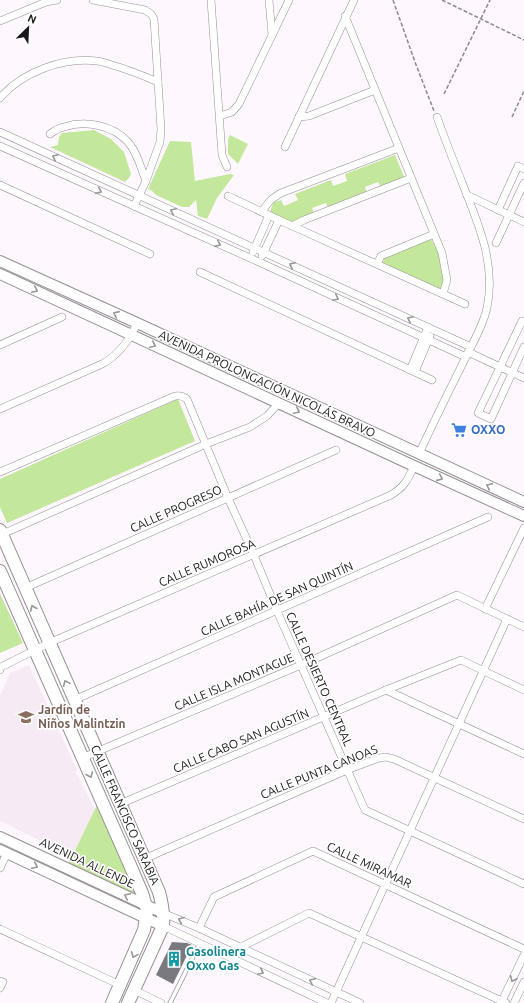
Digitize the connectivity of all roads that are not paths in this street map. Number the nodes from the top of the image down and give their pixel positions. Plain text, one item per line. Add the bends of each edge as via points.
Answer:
1 (57, 0) edge
2 (93, 0) edge
3 (211, 0) edge
4 (269, 0) edge
5 (289, 0) edge
6 (354, 0) edge
7 (345, 16) junction
8 (0, 21) edge
9 (272, 36) junction
10 (158, 82) junction
11 (375, 90) junction
12 (0, 98) edge
13 (220, 116) junction
14 (299, 117) junction
15 (436, 117) road end
16 (0, 132) edge
17 (50, 134) dead end
18 (0, 146) edge
19 (285, 147) dead end
20 (399, 148) junction
21 (227, 166) dead end
22 (524, 169) edge
23 (411, 178) junction
24 (146, 181) junction
25 (524, 183) edge
26 (0, 185) edge
27 (467, 195) junction
28 (139, 196) junction
29 (228, 196) dead end
30 (134, 206) junction
31 (498, 210) junction
32 (262, 212) junction
33 (509, 215) junction
34 (269, 216) junction
35 (279, 220) junction
36 (524, 222) edge
37 (292, 226) junction
38 (434, 234) junction
39 (496, 243) dead end
40 (255, 248) junction
41 (264, 252) junction
42 (150, 254) dead end
43 (250, 258) junction
44 (0, 261) edge
45 (259, 262) junction
46 (377, 264) junction
47 (200, 272) dead end
48 (0, 274) edge
49 (443, 294) junction
50 (465, 304) dead end
51 (62, 317) dead end
52 (524, 322) edge
53 (137, 323) junction
54 (430, 328) junction
55 (132, 335) junction
56 (426, 339) junction
57 (0, 345) edge
58 (524, 347) edge
59 (468, 352) junction
60 (500, 367) junction
61 (413, 371) junction
62 (512, 373) junction
63 (524, 378) edge
64 (432, 380) dead end
65 (279, 403) junction
66 (0, 409) edge
67 (206, 444) junction
68 (336, 450) dead end
69 (420, 454) junction
70 (414, 466) junction
71 (0, 472) edge
72 (228, 498) junction
73 (524, 502) edge
74 (524, 516) edge
75 (488, 517) dead end
76 (524, 528) edge
77 (1, 533) edge
78 (254, 555) junction
79 (0, 572) edge
80 (25, 588) junction
81 (486, 609) junction
82 (277, 611) junction
83 (507, 619) junction
84 (524, 627) edge
85 (49, 643) junction
86 (34, 650) junction
87 (301, 665) junction
88 (0, 670) edge
89 (483, 671) junction
90 (386, 690) junction
91 (524, 690) edge
92 (74, 700) junction
93 (324, 718) junction
94 (459, 724) junction
95 (97, 752) junction
96 (524, 754) edge
97 (82, 758) junction
98 (347, 770) junction
99 (434, 778) junction
100 (120, 804) junction
101 (524, 820) edge
102 (410, 831) junction
103 (0, 837) edge
104 (4, 852) edge
105 (144, 859) junction
106 (0, 868) edge
107 (385, 884) junction
108 (524, 884) edge
109 (145, 904) junction
110 (163, 913) junction
111 (146, 918) junction
112 (163, 926) junction
113 (199, 928) junction
114 (0, 929) edge
115 (361, 937) junction
116 (200, 943) junction
117 (241, 948) junction
118 (524, 949) edge
119 (524, 954) edge
120 (524, 982) edge
121 (120, 985) junction
122 (134, 990) junction
123 (336, 992) junction
124 (503, 1002) edge
125 (112, 1003) edge
126 (128, 1003) edge
127 (161, 1003) edge
128 (170, 1003) edge
129 (327, 1003) edge
130 (331, 1003) edge
131 (360, 1003) edge
132 (514, 1003) edge

1 - 8 street
2 - 10 street via 145,10 151,14 154,19
3 - 13 street
4 - 9 street
5 - 9 street
6 - 7 street
7 - 11 street
7 - 14 street
9 - 13 street via 239,104 232,112
10 - 12 street via 98,61 71,61 22,79
10 - 24 street via 160,142
11 - 14 street via 309,116
11 - 20 street
13 - 21 street via 222,154
14 - 19 street
15 - 27 street
28 -> 16 street
17 - 24 street via 64,127 79,124 94,124 118,133 128,141
18 -> 30 street
20 - 23 street
20 - 32 street via 281,193 272,198
22 - 31 street via 518,166
23 - 37 street
23 - 38 street
24 - 28 street
25 - 33 street
26 - 42 street
27 - 31 street
27 - 59 street via 482,234 490,275 487,309
28 - 30 street
40 -> 28 street
29 - 32 street
30 -> 43 street
31 - 33 street
32 - 34 street
33 - 36 street
33 - 39 street
34 - 35 street
34 - 40 street
35 - 37 street
35 - 41 street
37 - 46 street
38 - 46 street via 381,256
38 - 49 street via 442,253 448,280
40 - 41 street
40 - 43 street
41 - 45 street
54 -> 41 street
43 - 45 street
53 -> 44 main road, AVENIDA PROLONGACIÓN NICOLÁS BRAVO
45 -> 56 street
46 - 49 street
47 - 61 street
48 -> 55 main road, AVENIDA PROLONGACIÓN NICOLÁS BRAVO
49 - 50 street
51 - 57 street
52 - 60 street via 522,321
53 - 55 street
53 - 69 main road, AVENIDA PROLONGACIÓN NICOLÁS BRAVO
54 - 56 street
54 - 59 street
55 -> 65 main road, AVENIDA PROLONGACIÓN NICOLÁS BRAVO
55 - 66 street via 110,360
56 - 59 street
56 - 61 street
58 - 62 street
59 - 60 street
59 - 69 street
60 - 62 street
60 - 62 street via 478,413 491,419
61 - 64 street
62 - 63 street
65 - 67 street via 267,416 250,427
65 -> 70 main road, AVENIDA PROLONGACIÓN NICOLÁS BRAVO
67 - 71 street, CALLE DESIERTO CENTRAL via 187,399 180,395
67 - 72 street, CALLE DESIERTO CENTRAL
67 - 77 street
68 - 72 street, CALLE PROGRESO
69 - 70 main road
73 -> 69 main road, AVENIDA PROLONGACIÓN NICOLÁS BRAVO
70 -> 74 main road, AVENIDA PROLONGACIÓN NICOLÁS BRAVO
70 - 78 street, CALLE RUMOROSA via 404,485 391,495
72 - 78 street, CALLE DESIERTO CENTRAL
72 - 80 street, CALLE PROGRESO
75 - 82 street, CALLE BAHÍA DE SAN QUINTÍN
76 - 81 street
77 - 80 main road, CALLE FRANCISCO SARABIA
78 - 82 street, CALLE DESIERTO CENTRAL
78 - 85 street, CALLE RUMOROSA
79 - 86 main road, CALLE FRANCISCO SARABIA
85 -> 80 main road, CALLE FRANCISCO SARABIA
81 - 83 street, CALLE ISLA MONTAGUE
81 - 87 street, CALLE ISLA MONTAGUE via 457,595
82 - 87 street, CALLE DESIERTO CENTRAL
82 - 92 street, CALLE BAHÍA DE SAN QUINTÍN
83 - 84 street, CALLE ISLA MONTAGUE
83 - 89 street
85 - 86 street, CALLE RUMOROSA
92 -> 85 main road, CALLE FRANCISCO SARABIA
86 - 88 street, CALLE RUMOROSA via 1,667
86 - 97 main road, CALLE FRANCISCO SARABIA
87 - 93 street, CALLE DESIERTO CENTRAL
87 - 95 street, CALLE ISLA MONTAGUE
89 - 90 street, CALLE CABO SAN AGUSTÍN via 461,660
89 - 91 street, CALLE CABO SAN AGUSTÍN
89 - 94 street
90 - 93 street, CALLE CABO SAN AGUSTÍN
90 - 94 street
92 - 95 main road, CALLE FRANCISCO SARABIA
93 - 98 street, CALLE DESIERTO CENTRAL
93 - 100 street, CALLE CABO SAN AGUSTÍN
94 - 96 street
94 - 99 street
95 - 97 street, CALLE ISLA MONTAGUE
95 - 100 main road, CALLE FRANCISCO SARABIA
97 -> 109 main road, CALLE FRANCISCO SARABIA via 130,864
98 - 99 street, CALLE PUNTA CANOAS via 386,757
98 - 102 street, CALLE DESIERTO CENTRAL via 365,810
98 - 105 street, CALLE PUNTA CANOAS
99 - 101 street, CALLE PUNTA CANOAS
99 - 102 street
100 - 105 main road, CALLE FRANCISCO SARABIA
102 - 107 street
102 - 108 street, CALLE DESIERTO CENTRAL
109 -> 103 main road, AVENIDA ALLENDE
104 - 106 street
104 -> 111 main road, AVENIDA ALLENDE
105 - 110 main road, CALLE FRANCISCO SARABIA via 159,892
107 - 113 street, CALLE MIRAMAR via 313,851 214,897
107 - 115 street
107 - 118 street, CALLE MIRAMAR
109 - 110 main road, AVENIDA ALLENDE
109 - 111 main road, CALLE FRANCISCO SARABIA
110 - 112 main road, CALLE FRANCISCO SARABIA
113 -> 110 street, AVENIDA ALLENDE
111 - 112 main road, AVENIDA ALLENDE
111 -> 121 main road
112 - 116 street, AVENIDA ALLENDE
112 - 122 main road
113 - 117 street, AVENIDA ALLENDE
114 - 121 street
115 - 117 street via 309,913
115 - 123 street
115 - 124 street
116 - 128 lane
116 -> 129 street, AVENIDA ALLENDE
123 -> 117 street, AVENIDA ALLENDE
119 -> 124 street
120 - 132 street
121 - 125 main road
122 - 126 main road
122 - 127 street
123 - 130 street
123 - 131 street, AVENIDA ALLENDE

